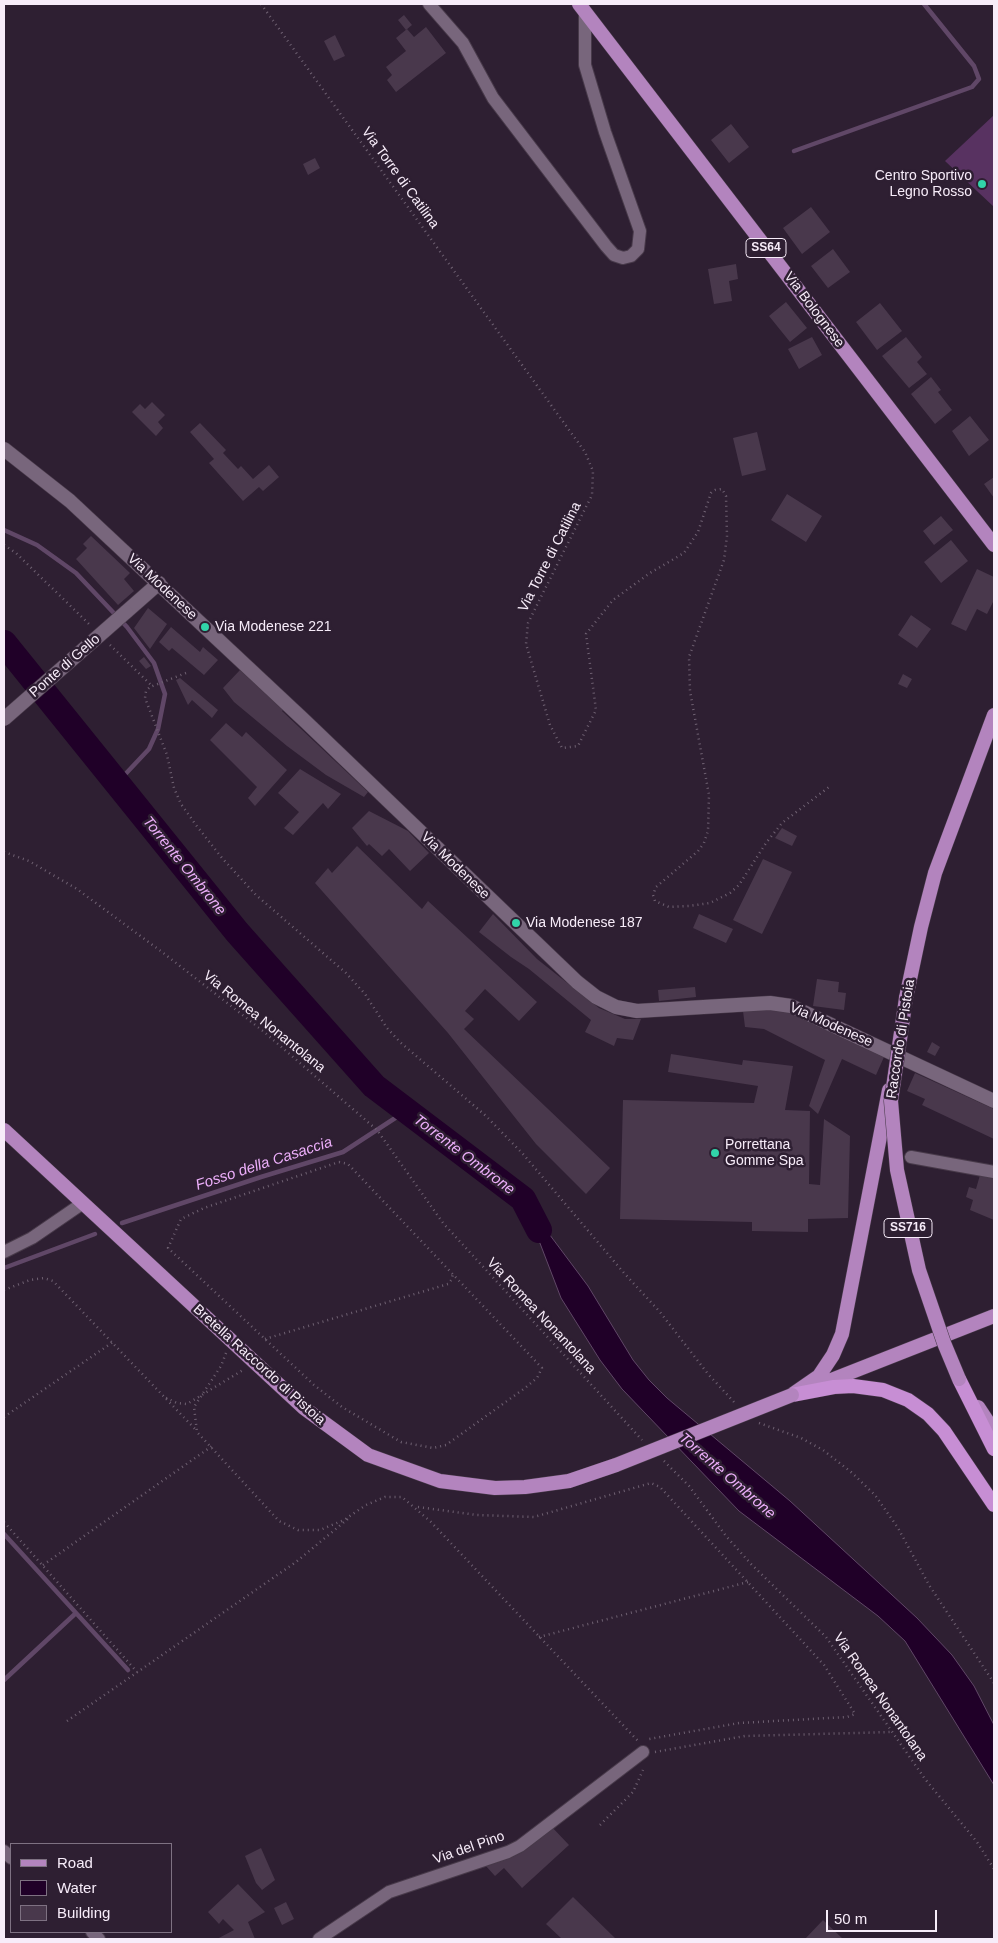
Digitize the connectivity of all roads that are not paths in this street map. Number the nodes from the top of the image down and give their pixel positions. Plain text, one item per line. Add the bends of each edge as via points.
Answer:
1 (430, 4) edge
2 (582, 8) edge
3 (4, 449) edge
4 (994, 545) edge
5 (159, 583) junction
6 (994, 715) edge
7 (4, 719) edge
8 (894, 1070) junction
9 (994, 1101) edge
10 (5, 1131) edge
11 (911, 1157) dead end
12 (994, 1172) edge
13 (83, 1203) junction
14 (4, 1252) edge
15 (994, 1316) edge
16 (959, 1379) junction
17 (792, 1395) junction
18 (994, 1431) edge
19 (994, 1449) edge
20 (994, 1505) edge
21 (640, 1747) road end
22 (319, 1939) edge

1 - 2 street via 463,44 493,98 606,246 614,255 623,258 638,249 640,231 585,65
2 - 4 main road, Via Bolognese / SS64
3 - 5 street, Via Modenese via 70,501
5 - 7 street, Ponte di Gello, bridge
5 - 9 street, Via Modenese via 596,997 616,1007 637,1011 770,1003 790,1006
6 - 8 main road, Raccordo di Pistoia / SS716, bridge via 936,873 921,927
8 - 16 main road, Raccordo di Pistoia / SS716, bridge via 891,1119 900,1194 921,1278
8 - 17 main road, bridge via 839,1343 819,1376
10 - 13 main road, Bretella Raccordo di Pistoia
11 - 12 street
13 - 14 street via 32,1238
13 - 17 main road, Bretella Raccordo di Pistoia, bridge via 304,1408 368,1454 440,1481 495,1488 568,1481
15 - 17 main road
16 - 18 main road
16 - 19 highway, Raccordo di Pistoia / SS716
17 - 20 highway via 853,1386 882,1390 908,1400 944,1431
21 - 22 street, Via del Pino via 520,1846 389,1892

